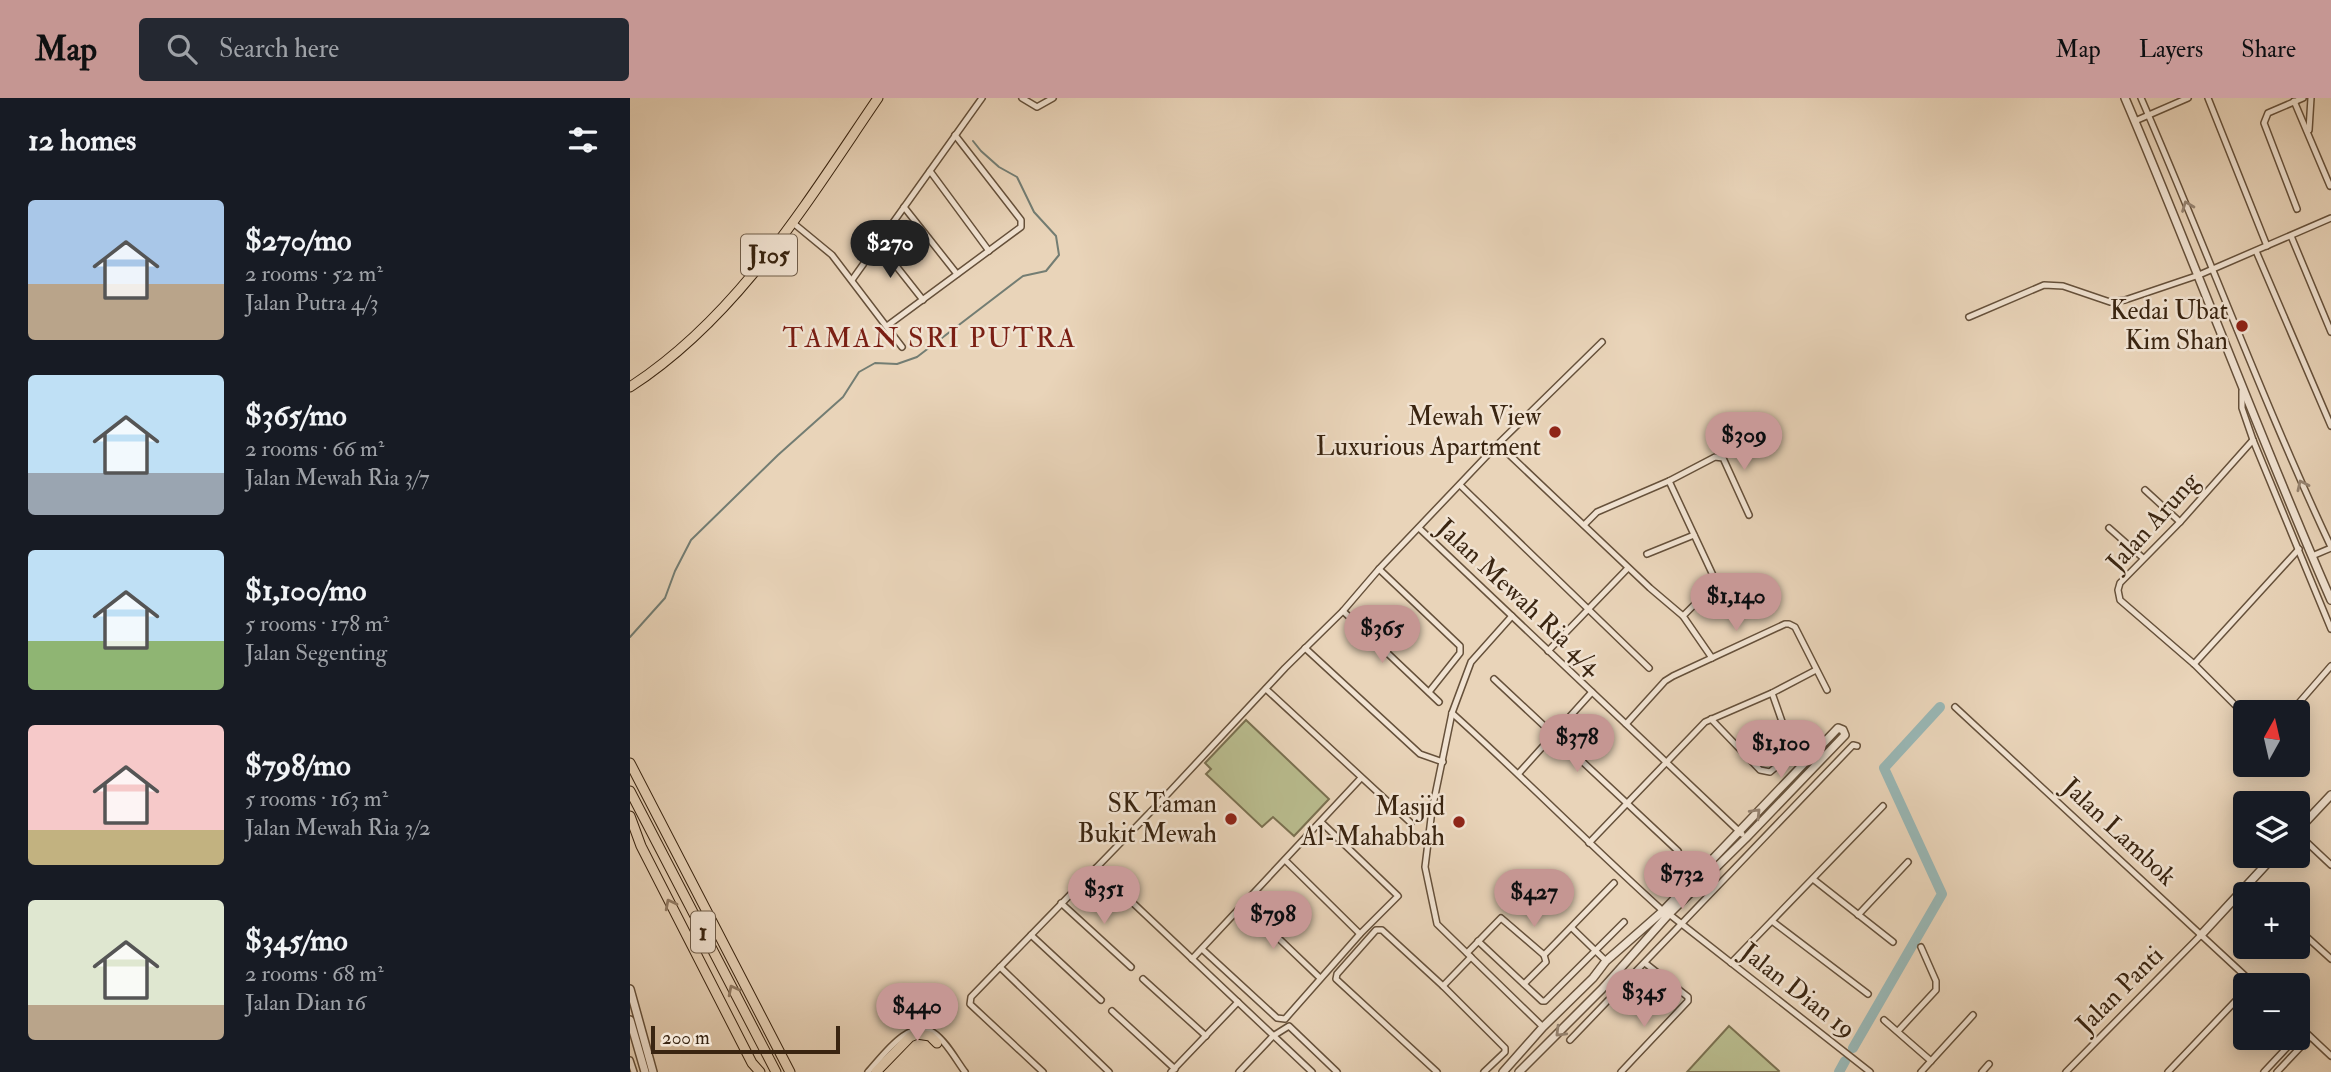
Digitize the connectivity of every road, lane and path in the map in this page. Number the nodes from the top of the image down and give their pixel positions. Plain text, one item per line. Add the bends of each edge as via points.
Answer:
1 (878, 98) edge
2 (982, 98) edge
3 (1022, 98) edge
4 (1053, 98) edge
5 (2125, 98) edge
6 (2141, 98) edge
7 (2188, 98) edge
8 (2208, 98) edge
9 (2303, 98) edge
10 (2311, 98) edge
11 (2294, 101) junction
12 (2148, 116) junction
13 (2134, 121) junction
14 (2308, 133) junction
15 (955, 135) junction
16 (930, 171) junction
17 (2330, 186) edge
18 (904, 207) junction
19 (2297, 209) dead end
20 (2330, 219) edge
21 (792, 222) junction
22 (2331, 229) edge
23 (2291, 236) junction
24 (878, 243) junction
25 (2267, 246) junction
26 (2256, 250) junction
27 (989, 251) junction
28 (2211, 270) junction
29 (957, 274) junction
30 (2199, 275) junction
31 (852, 280) junction
32 (923, 300) junction
33 (1969, 317) dead end
34 (887, 326) junction
35 (2331, 332) edge
36 (1602, 342) dead end
37 (902, 347) dead end
38 (2241, 386) junction
39 (630, 387) edge
40 (2331, 426) edge
41 (2253, 440) junction
42 (1498, 444) junction
43 (1669, 481) junction
44 (1460, 485) junction
45 (2145, 490) dead end
46 (1749, 515) dead end
47 (2180, 522) junction
48 (1584, 525) junction
49 (1419, 528) junction
50 (2109, 528) dead end
51 (1694, 535) junction
52 (2331, 547) edge
53 (2298, 549) junction
54 (1647, 554) dead end
55 (2312, 556) junction
56 (2143, 558) junction
57 (1628, 568) junction
58 (1379, 569) junction
59 (2331, 600) edge
60 (1588, 610) junction
61 (1343, 611) junction
62 (1511, 616) junction
63 (1683, 616) junction
64 (2331, 629) edge
65 (1306, 648) junction
66 (1548, 651) junction
67 (1712, 658) junction
68 (2194, 664) junction
69 (2331, 666) edge
70 (1649, 668) dead end
71 (1816, 670) junction
72 (1494, 679) dead end
73 (1266, 689) junction
74 (1827, 690) dead end
75 (1429, 692) junction
76 (1592, 692) junction
77 (1772, 693) junction
78 (2301, 700) edge
79 (1439, 702) dead end
80 (2233, 703) edge
81 (1955, 707) dead end
82 (1452, 713) junction
83 (1711, 719) junction
84 (1626, 724) junction
85 (1553, 734) junction
86 (1857, 746) dead end
87 (1443, 762) junction
88 (1666, 762) junction
89 (630, 763) edge
90 (1519, 773) junction
91 (1361, 778) junction
92 (630, 791) edge
93 (2331, 795) edge
94 (1627, 803) junction
95 (1883, 806) dead end
96 (630, 816) edge
97 (2310, 819) edge
98 (1321, 822) junction
99 (1411, 823) dead end
100 (1739, 831) junction
101 (1746, 838) junction
102 (1589, 843) junction
103 (2310, 844) edge
104 (1678, 851) dead end
105 (1285, 860) junction
106 (1908, 862) dead end
107 (2331, 865) edge
108 (2263, 868) edge
109 (1096, 869) junction
110 (1813, 879) junction
111 (2250, 882) edge
112 (1615, 883) dead end
113 (2233, 901) edge
114 (1060, 904) junction
115 (1243, 904) junction
116 (1666, 912) junction
117 (1858, 915) junction
118 (1772, 921) junction
119 (1624, 922) dead end
120 (1681, 924) junction
121 (1572, 928) junction
122 (1360, 934) junction
123 (1031, 935) junction
124 (2202, 935) junction
125 (2310, 940) edge
126 (1478, 941) junction
127 (1893, 942) dead end
128 (1921, 947) dead end
129 (1202, 949) junction
130 (1596, 951) junction
131 (1469, 955) junction
132 (1544, 956) junction
133 (1192, 959) junction
134 (2331, 959) edge
135 (1606, 961) junction
136 (1731, 963) junction
137 (1645, 964) junction
138 (1000, 967) junction
139 (1131, 967) dead end
140 (2242, 973) edge
141 (1321, 978) junction
142 (1592, 978) junction
143 (1143, 979) dead end
144 (1524, 984) junction
145 (1605, 985) junction
146 (1443, 986) junction
147 (630, 989) edge
148 (1868, 994) dead end
149 (1101, 1000) dead end
150 (1238, 1002) junction
151 (2233, 1003) edge
152 (1565, 1005) junction
153 (1112, 1011) dead end
154 (1973, 1015) dead end
155 (1576, 1016) junction
156 (630, 1020) edge
157 (1884, 1020) dead end
158 (1543, 1027) junction
159 (1898, 1031) junction
160 (1206, 1036) junction
161 (1273, 1036) junction
162 (2310, 1037) edge
163 (927, 1040) dead end
164 (1570, 1040) dead end
165 (907, 1043) junction
166 (2285, 1050) edge
167 (2297, 1050) edge
168 (2331, 1056) edge
169 (630, 1060) edge
170 (1931, 1061) junction
171 (1989, 1064) dead end
172 (1173, 1070) edge
173 (634, 1072) edge
174 (645, 1072) edge
175 (653, 1072) edge
176 (760, 1072) edge
177 (776, 1072) edge
178 (790, 1072) edge
179 (868, 1072) edge
180 (876, 1072) edge
181 (882, 1072) edge
182 (965, 1072) edge
183 (1043, 1072) edge
184 (1109, 1072) edge
185 (1239, 1072) edge
186 (1312, 1072) edge
187 (1337, 1072) edge
188 (1437, 1072) edge
189 (1484, 1072) edge
190 (1503, 1072) edge
191 (1519, 1072) edge
192 (1621, 1072) edge
193 (1870, 1072) edge
194 (1921, 1072) edge
195 (1982, 1072) edge
196 (2066, 1072) edge
197 (2168, 1072) edge
198 (2264, 1072) edge
199 (2277, 1072) edge

1 - 21 main road, J105
2 - 15 street
3 - 4 street via 1037,107
5 - 13 street
6 - 12 street
7 - 12 street
8 - 25 street
9 - 11 street
10 - 14 street
11 - 14 street
11 - 19 street via 2268,113 2264,122
12 - 13 street
28 -> 12 street
13 - 30 street
14 - 17 street
15 - 16 street
15 - 27 street via 1021,224
16 - 18 street
16 - 27 street
18 - 24 street
18 - 29 street
20 - 22 street
20 - 23 street
21 - 31 street via 832,255
21 - 39 main road, J105 via 744,284 702,327
23 - 25 street
23 - 35 street
24 - 31 street
24 - 32 street
25 - 26 street
26 - 28 street
26 - 40 street
27 - 29 street
28 - 30 street
52 -> 28 street
29 - 32 street
30 - 33 street via 2110,302 2063,286 2044,285
30 - 38 street
31 - 34 street
32 - 34 street
34 - 37 street
36 - 42 street
38 - 41 street via 2242,408
38 - 55 street
41 - 47 street, Jalan Arung
41 - 53 street
42 - 44 street
42 - 48 street
43 - 46 street via 1723,458
43 - 48 street via 1597,512
43 - 51 street
44 - 49 street
44 - 60 street
45 - 47 street
47 - 56 street, Jalan Arung
48 - 57 street
49 - 58 street
49 - 62 street, Jalan Mewah Ria 4/4
50 - 56 street
51 - 54 street
51 - 63 street via 1718,586
52 - 55 street
53 - 64 street
53 - 68 street
55 - 59 street
56 - 68 street, Jalan Arung via 2120,583 2120,600
57 - 60 street
57 - 63 street
58 - 61 street
58 - 75 street via 1460,646 1460,653
60 - 66 street
60 - 70 street
61 - 65 street
61 - 75 street
62 - 66 street, Jalan Mewah Ria 4/4
62 - 82 street via 1471,662
63 - 67 street
65 - 73 street
65 - 87 street via 1420,754
66 - 76 street, Jalan Mewah Ria 4/4
67 - 71 street via 1789,624
67 - 84 street via 1665,681
68 - 80 street, Jalan Arung
69 - 78 street
71 - 74 street
71 - 77 street
72 - 85 street
73 - 91 street
73 - 109 street
75 - 79 street
76 - 84 street, Jalan Mewah Ria 4/4
76 - 85 street
77 - 83 street
77 - 83 street via 1792,750 1770,772 1760,770
81 - 124 street, Jalan Lambok
82 - 87 street
82 - 90 street, Jalan Dian 19
83 - 88 street
84 - 88 street, Jalan Mewah Ria 4/4
85 - 90 street
85 - 94 street
86 - 120 street via 1853,745
87 - 131 street via 1425,867 1437,924
88 - 94 street
88 - 100 street, Jalan Mewah Ria 4/4
89 - 178 main road, 1
90 - 102 street, Jalan Dian 19
91 - 98 street
91 - 99 street
177 -> 92 main road, 1
93 - 97 street
94 - 102 street
94 - 104 street
95 - 110 street
176 -> 96 main road via 641,846
98 - 105 street
98 - 122 street via 1398,896
100 - 101 street, Jalan Mewah Ria 4/4
100 -> 101 street via 1838,728 1843,730 1845,736
100 - 116 street
101 - 116 street
102 - 116 street, Jalan Dian 19
103 - 107 street
105 - 115 street
105 - 122 street
106 - 117 street
108 - 111 street
109 - 114 street
109 - 133 street
110 - 117 street
110 - 118 street
112 - 121 street
113 - 124 street
114 - 123 street
114 - 139 street
115 - 129 street
115 - 141 street
116 - 120 street, Jalan Dian 19
116 - 135 street
116 - 145 street
117 - 127 street
118 - 136 street
118 - 148 street
119 - 130 street
120 - 136 street, Jalan Dian 19
120 - 137 street
121 - 130 street
121 - 132 street
122 - 141 street
123 - 138 street
123 - 149 street
124 - 140 street, Jalan Lambok
124 - 196 street, Jalan Panti
125 - 134 street
126 - 131 street
126 - 132 street via 1502,918
126 - 144 street
128 - 159 street via 1936,990
129 - 133 street
129 - 141 street via 1281,1019
130 - 135 street
130 - 144 street via 1545,1002
131 - 146 street
131 - 158 street
132 - 144 street via 1546,962
133 - 150 street
135 - 142 street
136 - 193 street, Jalan Dian 19
137 - 164 street
137 - 192 street via 1688,1001
138 - 183 street via 971,997 970,1004
138 - 184 street
142 - 145 street via 1597,990
142 - 152 street
143 - 160 street
145 - 155 street
146 - 188 street via 1380,928 1336,979
146 - 189 street via 1505,1048
147 - 175 street
150 - 160 street
150 - 161 street
151 - 197 street
152 - 155 street via 1577,1004
152 - 158 street
153 - 172 street
154 - 170 street
155 -> 191 street
156 - 174 street
157 - 159 street
158 - 190 street
159 - 170 street
160 - 172 street
161 - 185 street
161 - 186 street
161 - 187 street via 1292,1028
162 - 168 street
163 - 165 main road via 937,1043 930,1036 916,1034
165 - 180 main road
165 - 181 main road
166 - 198 street
167 - 199 street
169 - 173 street
170 - 194 street
171 - 195 street
179 - 182 street via 907,1032 923,1029 935,1033

